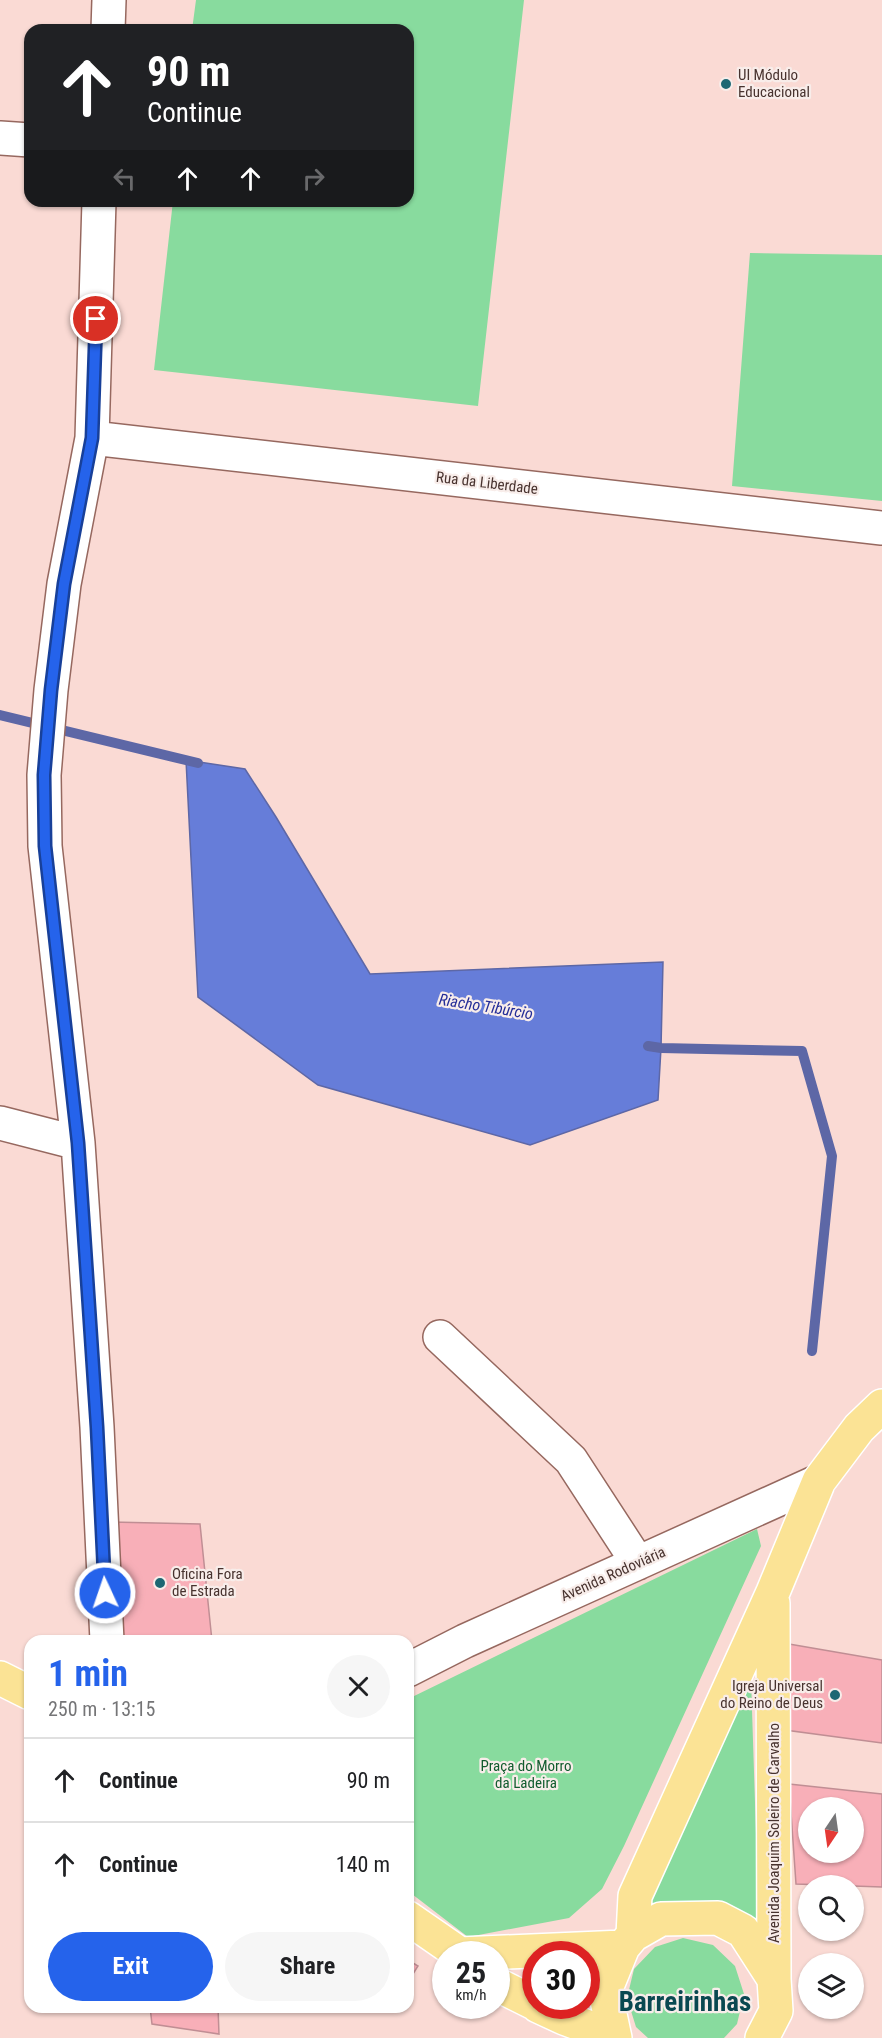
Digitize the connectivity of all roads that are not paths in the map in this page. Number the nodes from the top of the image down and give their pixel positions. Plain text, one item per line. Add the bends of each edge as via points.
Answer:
1 (109, 0) edge
2 (108, 24) edge
3 (0, 138) edge
4 (24, 140) edge
5 (99, 207) edge
6 (92, 438) junction
7 (882, 528) edge
8 (0, 1123) edge
9 (78, 1143) junction
10 (440, 1337) dead end
11 (882, 1406) edge
12 (819, 1481) junction
13 (638, 1563) junction
14 (773, 1592) junction
15 (107, 1635) edge
16 (414, 1667) edge
17 (0, 1678) edge
18 (24, 1690) edge
19 (414, 1922) edge
20 (441, 1941) edge
21 (628, 1941) junction
22 (510, 1950) edge
23 (774, 1979) junction
24 (567, 2019) edge
25 (776, 2029) edge
26 (615, 2038) edge

1 - 2 street
3 - 4 street
5 - 6 street
6 - 7 street, Rua da Liberdade
6 - 9 street via 64,584 44,775 45,846
8 - 9 street
9 - 15 street
10 - 13 street via 571,1460
11 - 12 main road, Avenida Rodoviária via 859,1428
12 - 13 street, Avenida Rodoviária
12 - 14 main road, Avenida Rodoviária
13 - 16 street, Avenida Rodoviária
14 - 21 main road via 635,1896
14 - 23 main road, Avenida Joaquim Soleiro de Carvalho
17 - 18 main road
19 - 20 main road
21 - 22 main road
21 - 23 main road, Avenida Joaquim Soleiro de Carvalho via 661,1918 718,1918 743,1931
21 - 26 main road via 605,1991
23 - 25 main road, Avenida Joaquim Soleiro de Carvalho
24 - 26 main road

